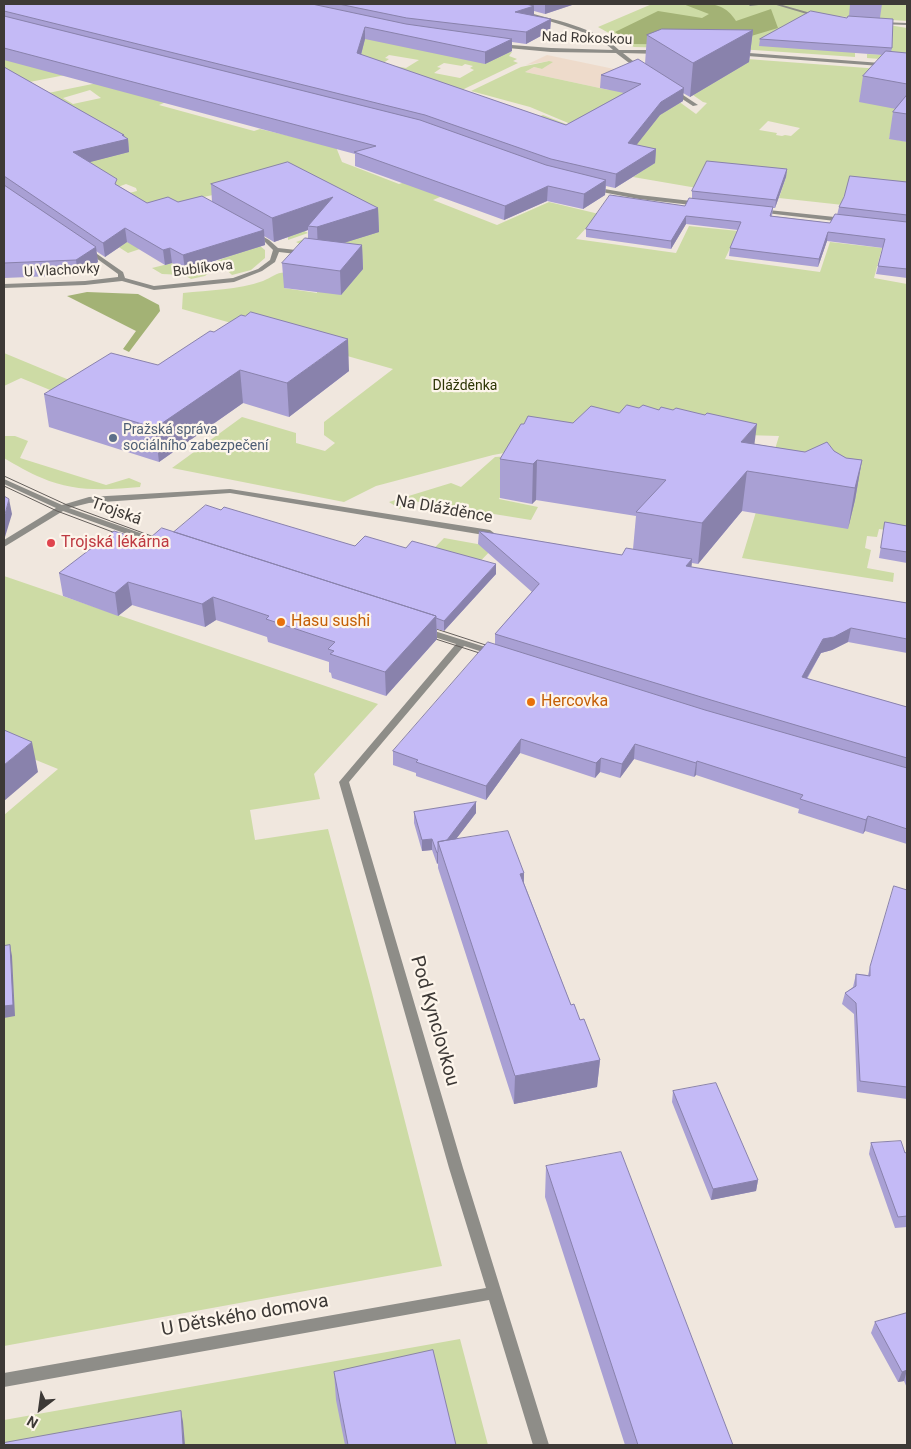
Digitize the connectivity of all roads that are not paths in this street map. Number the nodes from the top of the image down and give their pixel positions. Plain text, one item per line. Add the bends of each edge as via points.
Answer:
1 (766, 4) edge
2 (775, 4) edge
3 (750, 5) dead end
4 (519, 11) edge
5 (824, 16) edge
6 (871, 22) edge
7 (907, 24) edge
8 (490, 44) edge
9 (617, 51) junction
10 (664, 52) edge
11 (730, 54) edge
12 (907, 67) edge
13 (650, 76) edge
14 (665, 86) edge
15 (695, 105) dead end
16 (582, 186) edge
17 (706, 205) edge
18 (754, 210) edge
19 (850, 221) edge
20 (243, 228) edge
21 (82, 246) edge
22 (276, 250) junction
23 (313, 254) edge
24 (122, 279) junction
25 (4, 286) edge
26 (4, 481) edge
27 (62, 508) junction
28 (503, 536) edge
29 (4, 544) edge
30 (170, 547) edge
31 (412, 626) edge
32 (462, 643) junction
33 (508, 657) edge
34 (494, 1293) junction
35 (4, 1380) edge
36 (541, 1445) edge

1 - 3 street
2 - 5 street
4 - 9 street via 607,41
6 - 7 street
8 - 9 street, Nad Rokoskou via 551,50
9 - 10 street, Nad Rokoskou
9 - 13 street
11 - 12 street
14 - 15 street
16 - 17 street
18 - 19 street
20 - 22 street via 268,241
21 - 24 street via 122,273
22 - 23 street
22 - 24 street, Bublíkova via 273,261 234,280 154,288
24 - 25 street, U Vlachovky
26 - 27 street, Trojská
27 - 28 street, Na Dlážděnce via 89,500 230,491
27 - 29 street, Na Dlážděnce
27 - 30 street, Trojská
31 - 32 street
32 - 33 street
32 - 34 street, Pod Kynclovkou via 344,782
34 - 35 street, U Dětského domova
34 - 36 street, Pod Kynclovkou

